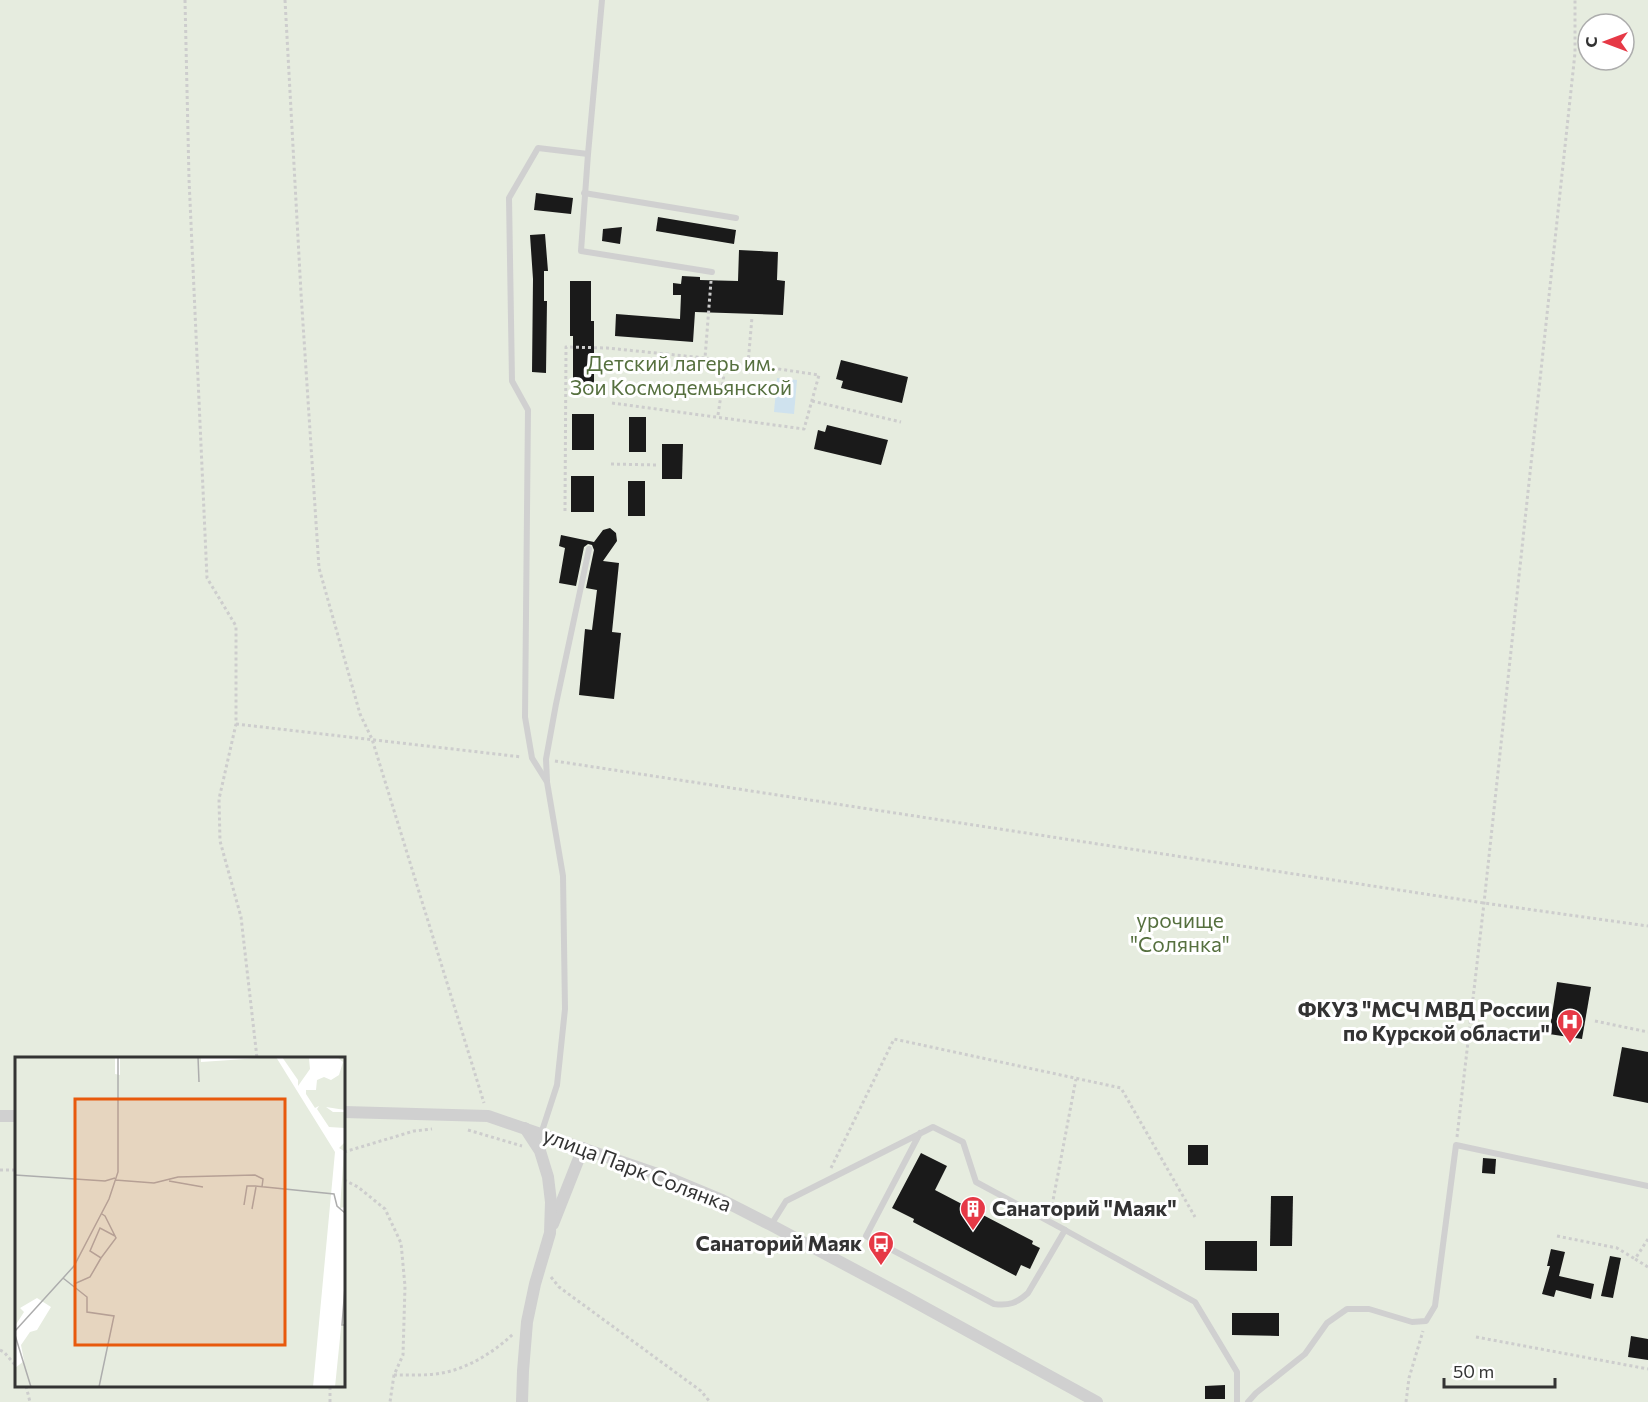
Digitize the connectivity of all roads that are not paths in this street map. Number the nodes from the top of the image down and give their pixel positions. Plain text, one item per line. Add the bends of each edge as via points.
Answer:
1 (602, 0) edge
2 (588, 154) junction
3 (584, 193) junction
4 (736, 218) dead end
5 (712, 272) road end
6 (589, 549) dead end
7 (547, 782) junction
8 (345, 1112) edge
9 (525, 1128) junction
10 (920, 1133) junction
11 (542, 1134) junction
12 (583, 1148) junction
13 (1648, 1186) edge
14 (771, 1225) junction
15 (1065, 1230) junction
16 (550, 1233) junction
17 (522, 1402) edge
18 (1097, 1402) edge
19 (1237, 1402) edge
20 (1248, 1402) edge

1 - 2 lane
2 - 3 lane
2 - 7 lane via 538,148 510,198 512,381 528,410 525,717 532,758
3 - 4 lane
3 - 5 lane via 581,251
6 - 7 lane via 546,759
7 - 11 lane via 563,876 565,1009 557,1085
8 - 9 street, улица Парк Солянка via 488,1116
9 - 11 street, улица Парк Солянка
9 - 16 street, улица Парк Солянка via 540,1152 548,1177
10 - 14 lane via 786,1201
10 - 15 lane via 933,1127 963,1142 976,1182
10 - 15 lane via 866,1236 994,1304 1003,1305 1028,1293
11 - 12 street, улица Парк Солянка
12 - 14 street, улица Парк Солянка via 669,1178
12 - 16 street
13 - 20 lane via 1456,1145 1435,1306 1426,1321 1412,1322 1368,1309 1347,1309 1327,1323 1305,1354
14 - 18 street, улица Парк Солянка
15 - 19 lane via 1195,1302 1237,1372
16 - 17 street, улица Парк Солянка via 527,1322

